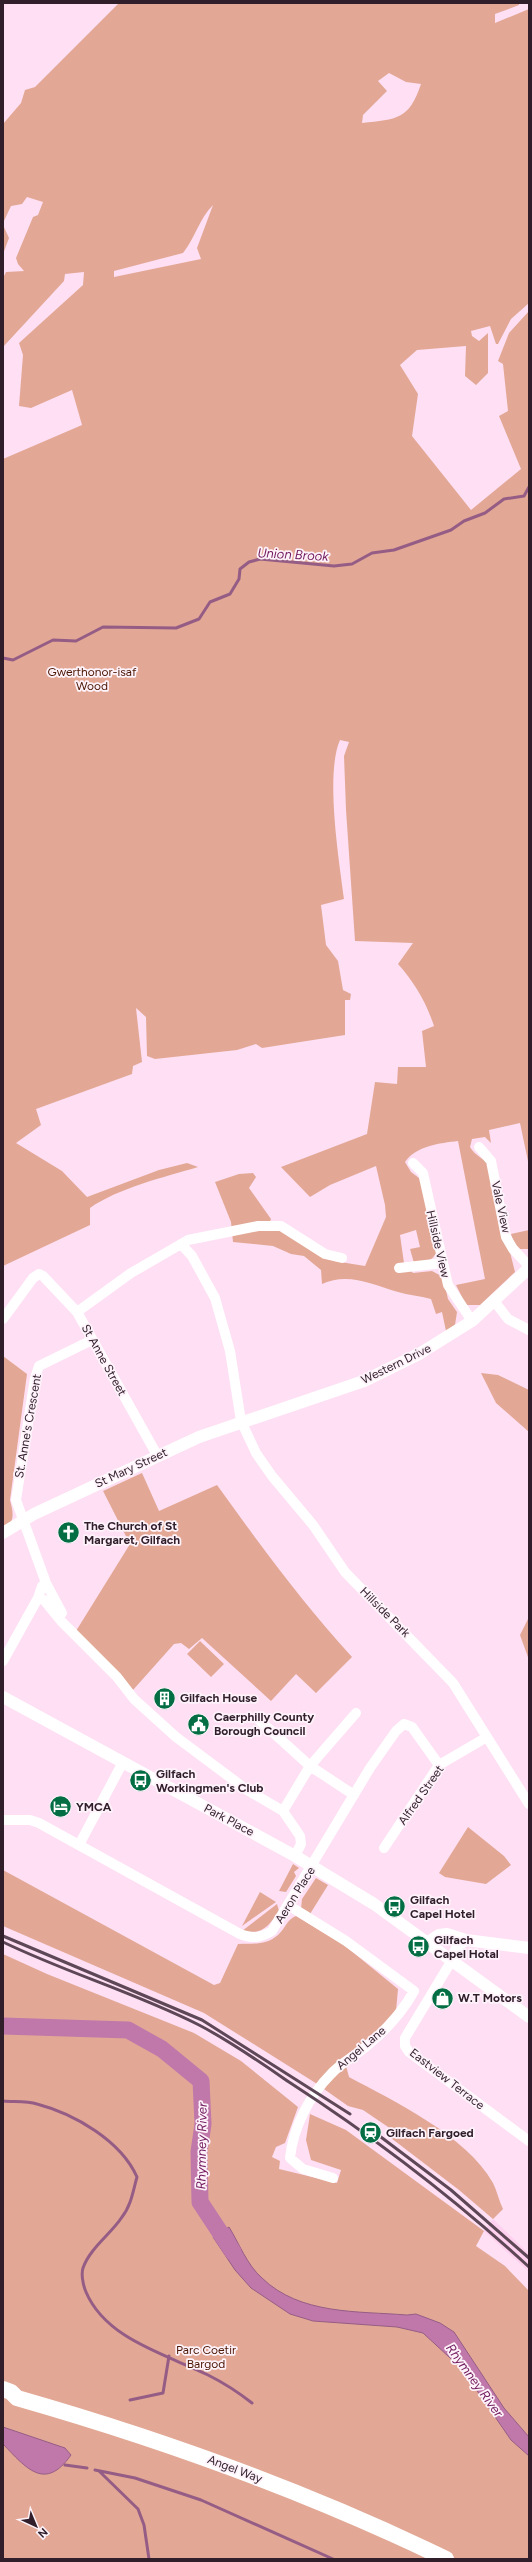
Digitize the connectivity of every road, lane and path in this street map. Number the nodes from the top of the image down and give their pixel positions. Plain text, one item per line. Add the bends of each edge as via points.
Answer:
1 (479, 1146) dead end
2 (413, 1163) dead end
3 (181, 1244) junction
4 (342, 1258) dead end
5 (443, 1263) junction
6 (529, 1266) edge
7 (399, 1268) dead end
8 (495, 1302) junction
9 (77, 1312) junction
10 (3, 1320) edge
11 (472, 1321) junction
12 (529, 1330) edge
13 (92, 1340) junction
14 (242, 1421) junction
15 (157, 1455) junction
16 (22, 1521) junction
17 (3, 1533) edge
18 (42, 1586) dead end
19 (38, 1598) junction
20 (65, 1618) dead end
21 (3, 1660) edge
22 (3, 1696) edge
23 (356, 1713) dead end
24 (258, 1718) dead end
25 (487, 1737) junction
26 (123, 1762) junction
27 (439, 1765) junction
28 (310, 1766) junction
29 (354, 1795) junction
30 (529, 1804) edge
31 (283, 1812) junction
32 (3, 1820) edge
33 (79, 1845) junction
34 (384, 1848) dead end
35 (295, 1856) junction
36 (312, 1867) junction
37 (288, 1905) junction
38 (466, 1940) junction
39 (428, 1942) junction
40 (529, 1948) edge
41 (452, 1960) junction
42 (529, 2017) edge
43 (529, 2142) edge
44 (333, 2178) dead end
45 (3, 2389) edge
46 (10, 2400) edge
47 (446, 2559) edge

1 - 6 street, Vale View via 491,1161 506,1236 513,1249
2 - 5 street, Hillside View via 423,1174
3 - 4 street via 188,1240 258,1226 281,1226 325,1254
3 - 9 street via 131,1273
3 - 14 street, Hillside Park via 192,1256 215,1298 230,1351
5 - 7 street
5 - 11 street, Hillside View via 448,1285
6 - 8 street, Western Drive
8 - 11 street, Western Drive
8 - 12 street via 508,1319
9 - 10 street, St Anne Street via 39,1274 33,1278
9 - 13 street, St Anne Street
11 - 14 street, Western Drive via 419,1354 364,1381
13 - 15 street, St Anne Street
13 - 16 street, St. Anne's Crescent via 39,1366 35,1376 16,1500
14 - 15 street, St Mary Street
14 - 25 street, Hillside Park via 260,1459 313,1525 345,1572 443,1670
15 - 16 street, St Mary Street
16 - 17 street, St Mary Street
16 - 20 street, St. Anne's Crescent via 46,1583
18 - 19 street
19 - 21 street
19 - 31 street via 44,1600 62,1622 117,1677 134,1699 176,1737 247,1790
22 - 26 street, Park Place
23 - 28 street
24 - 28 street
25 - 27 street, Alfred Street
25 - 30 street, Hillside Park
26 - 33 street
26 - 35 street, Park Place
27 - 29 street, Aeron Place via 412,1727 404,1724 396,1731
27 - 34 street, Alfred Street
28 - 29 street
28 - 31 street
29 - 36 street, Aeron Place
31 - 35 street via 300,1836 301,1844
32 - 33 street, Aeron Place via 30,1820
33 - 37 street, Aeron Place via 240,1934 252,1938 272,1931
35 - 36 street, Park Place
36 - 37 street, Aeron Place
36 - 39 street, Park Place via 374,1904
37 - 44 street, Angel Lane via 346,1941 414,1991 403,2009 375,2039 326,2080 309,2104 292,2140 290,2158 303,2169
38 - 39 street via 447,1934 439,1935
38 - 40 street
38 - 41 street via 458,1945
39 - 41 street, Park Place
41 - 42 street, Park Place
41 - 43 street, Eastview Terrace via 405,2038 405,2046
45 - 46 main road, Angel Way via 11,2392
46 - 47 main road, Angel Way via 214,2460 347,2514

